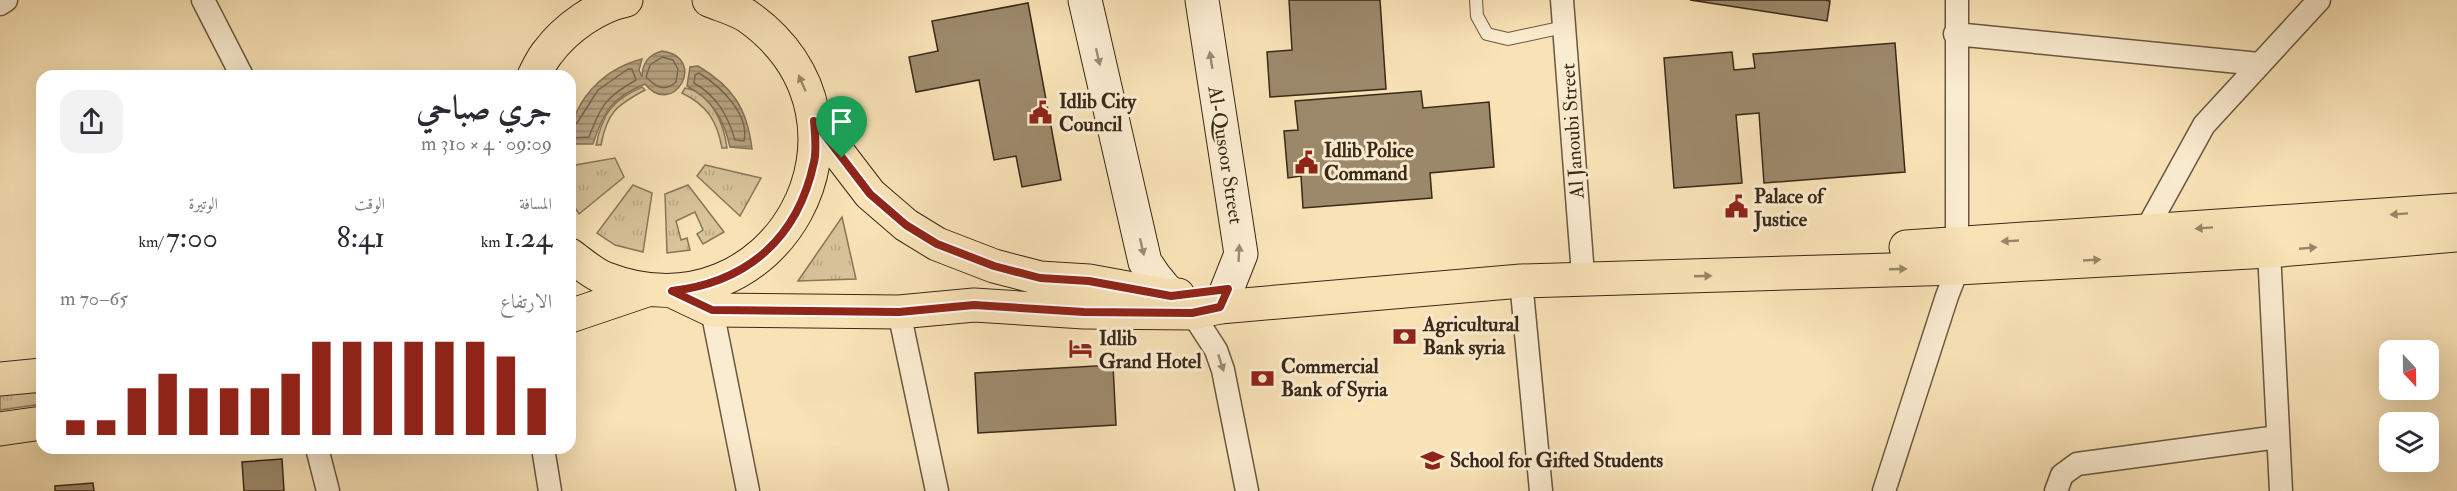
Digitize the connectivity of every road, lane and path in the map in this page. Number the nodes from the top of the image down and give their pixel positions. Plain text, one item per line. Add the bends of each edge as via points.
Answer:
1 (6, 0) edge
2 (203, 0) edge
3 (626, 0) edge
4 (709, 0) edge
5 (763, 0) edge
6 (1084, 0) edge
7 (1202, 0) edge
8 (1476, 0) edge
9 (1562, 0) edge
10 (1956, 0) edge
11 (2319, 0) edge
12 (0, 4) edge
13 (577, 12) edge
14 (1564, 27) junction
15 (1955, 34) junction
16 (780, 45) junction
17 (2259, 64) junction
18 (239, 70) edge
19 (537, 70) edge
20 (814, 121) junction
21 (2457, 210) edge
22 (2145, 232) junction
23 (2457, 235) edge
24 (2269, 251) junction
25 (1958, 256) junction
26 (576, 259) edge
27 (1582, 262) junction
28 (1521, 281) junction
29 (659, 290) junction
30 (1203, 301) junction
31 (712, 310) junction
32 (899, 312) junction
33 (576, 314) edge
34 (36, 376) edge
35 (0, 379) edge
36 (36, 424) edge
37 (0, 429) edge
38 (2278, 437) junction
39 (319, 454) edge
40 (544, 454) edge
41 (328, 491) edge
42 (550, 491) edge
43 (748, 491) edge
44 (937, 491) edge
45 (1247, 491) edge
46 (1541, 491) edge
47 (1884, 491) edge
48 (2056, 491) edge
49 (2281, 491) edge

1 - 12 street
2 - 18 street
3 - 13 main road
4 - 16 main road via 746,15
5 - 16 main road
6 -> 30 street via 1145,262 1153,276
30 -> 7 street, Al-Qusoor Street via 1241,254
8 - 14 lane via 1477,16 1487,34 1508,39
9 - 14 street, Al Janoubi Street
10 - 15 street
11 - 17 street
13 - 19 main road
14 - 27 street, Al Janoubi Street
15 - 17 street
15 - 25 street
20 -> 16 main road via 804,83
17 - 22 street via 2204,125
20 - 29 main road via 815,160 802,205 776,243 740,272 696,288
20 - 30 main road via 870,194 906,225 937,244 994,266 1040,278 1089,281
21 -> 22 main road
22 -> 25 main road
24 -> 23 main road
25 -> 24 main road
24 - 38 street
25 - 27 main road via 1698,254
28 -> 25 main road
25 - 47 street
26 - 29 main road via 603,277
27 - 30 main road via 1442,268
28 - 30 main road
28 - 46 street
29 - 31 main road
29 - 33 main road
30 - 32 main road via 1084,312 974,305
30 -> 45 street via 1205,329 1223,370
31 - 32 main road
31 - 43 street
32 - 44 street
34 - 35 main road
36 - 37 main road
38 - 48 street via 2078,464 2062,475
38 - 49 street
39 - 41 street
40 - 42 street

